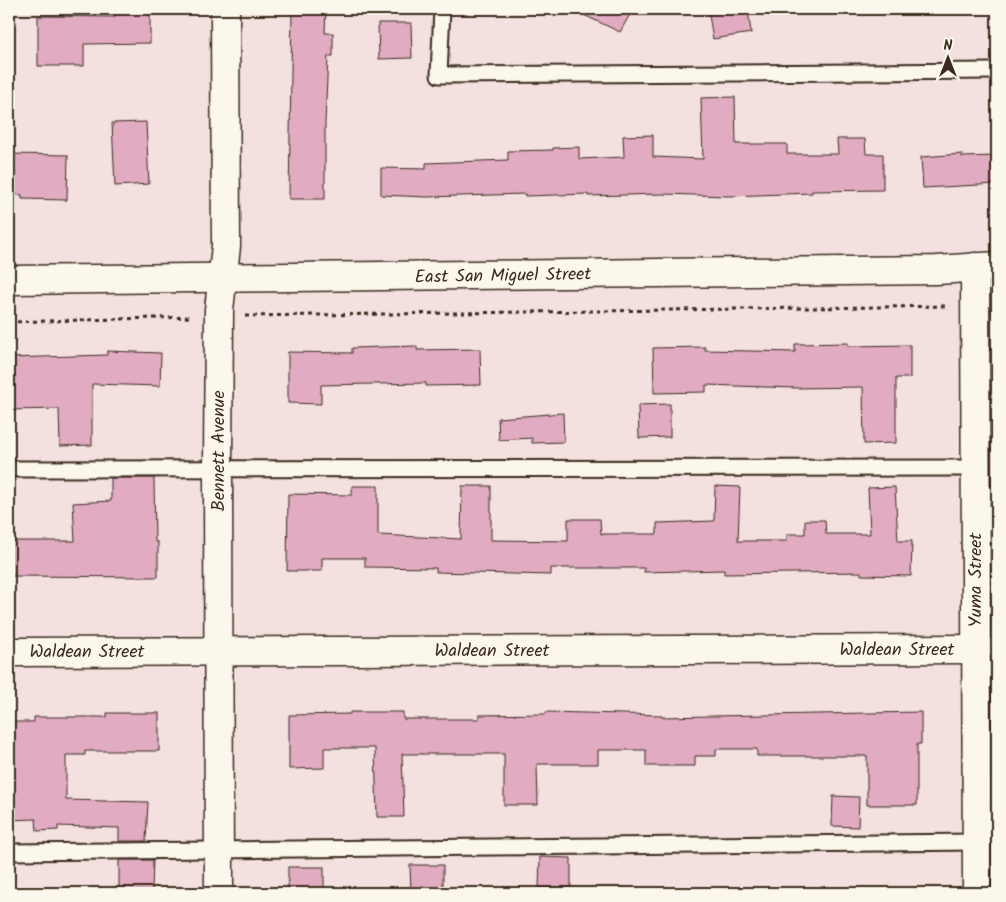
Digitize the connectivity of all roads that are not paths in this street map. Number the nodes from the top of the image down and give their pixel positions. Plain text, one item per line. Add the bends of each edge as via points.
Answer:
1 (225, 9) edge
2 (442, 9) edge
3 (997, 71) edge
4 (986, 267) edge
5 (222, 278) junction
6 (9, 280) edge
7 (218, 468) junction
8 (9, 469) edge
9 (982, 485) edge
10 (986, 647) edge
11 (218, 650) junction
12 (9, 652) edge
13 (977, 842) junction
14 (219, 849) junction
15 (9, 852) edge
16 (219, 893) edge
17 (977, 893) edge

1 - 5 street, Bennett Avenue via 226,246
2 - 3 lane via 439,75
4 - 5 street, East San Miguel Street
4 - 9 street, Yuma Street via 975,306
5 - 6 street, East San Miguel Street
5 - 7 street, Bennett Avenue
7 - 8 lane
7 - 9 lane
7 - 11 street, Bennett Avenue
9 - 10 street, Yuma Street
10 - 11 street, Waldean Street
10 - 13 street, Yuma Street
11 - 12 street, Waldean Street
11 - 14 street, Bennett Avenue
13 - 14 lane
13 - 17 street, Yuma Street
14 - 15 lane
14 - 16 street, Bennett Avenue

